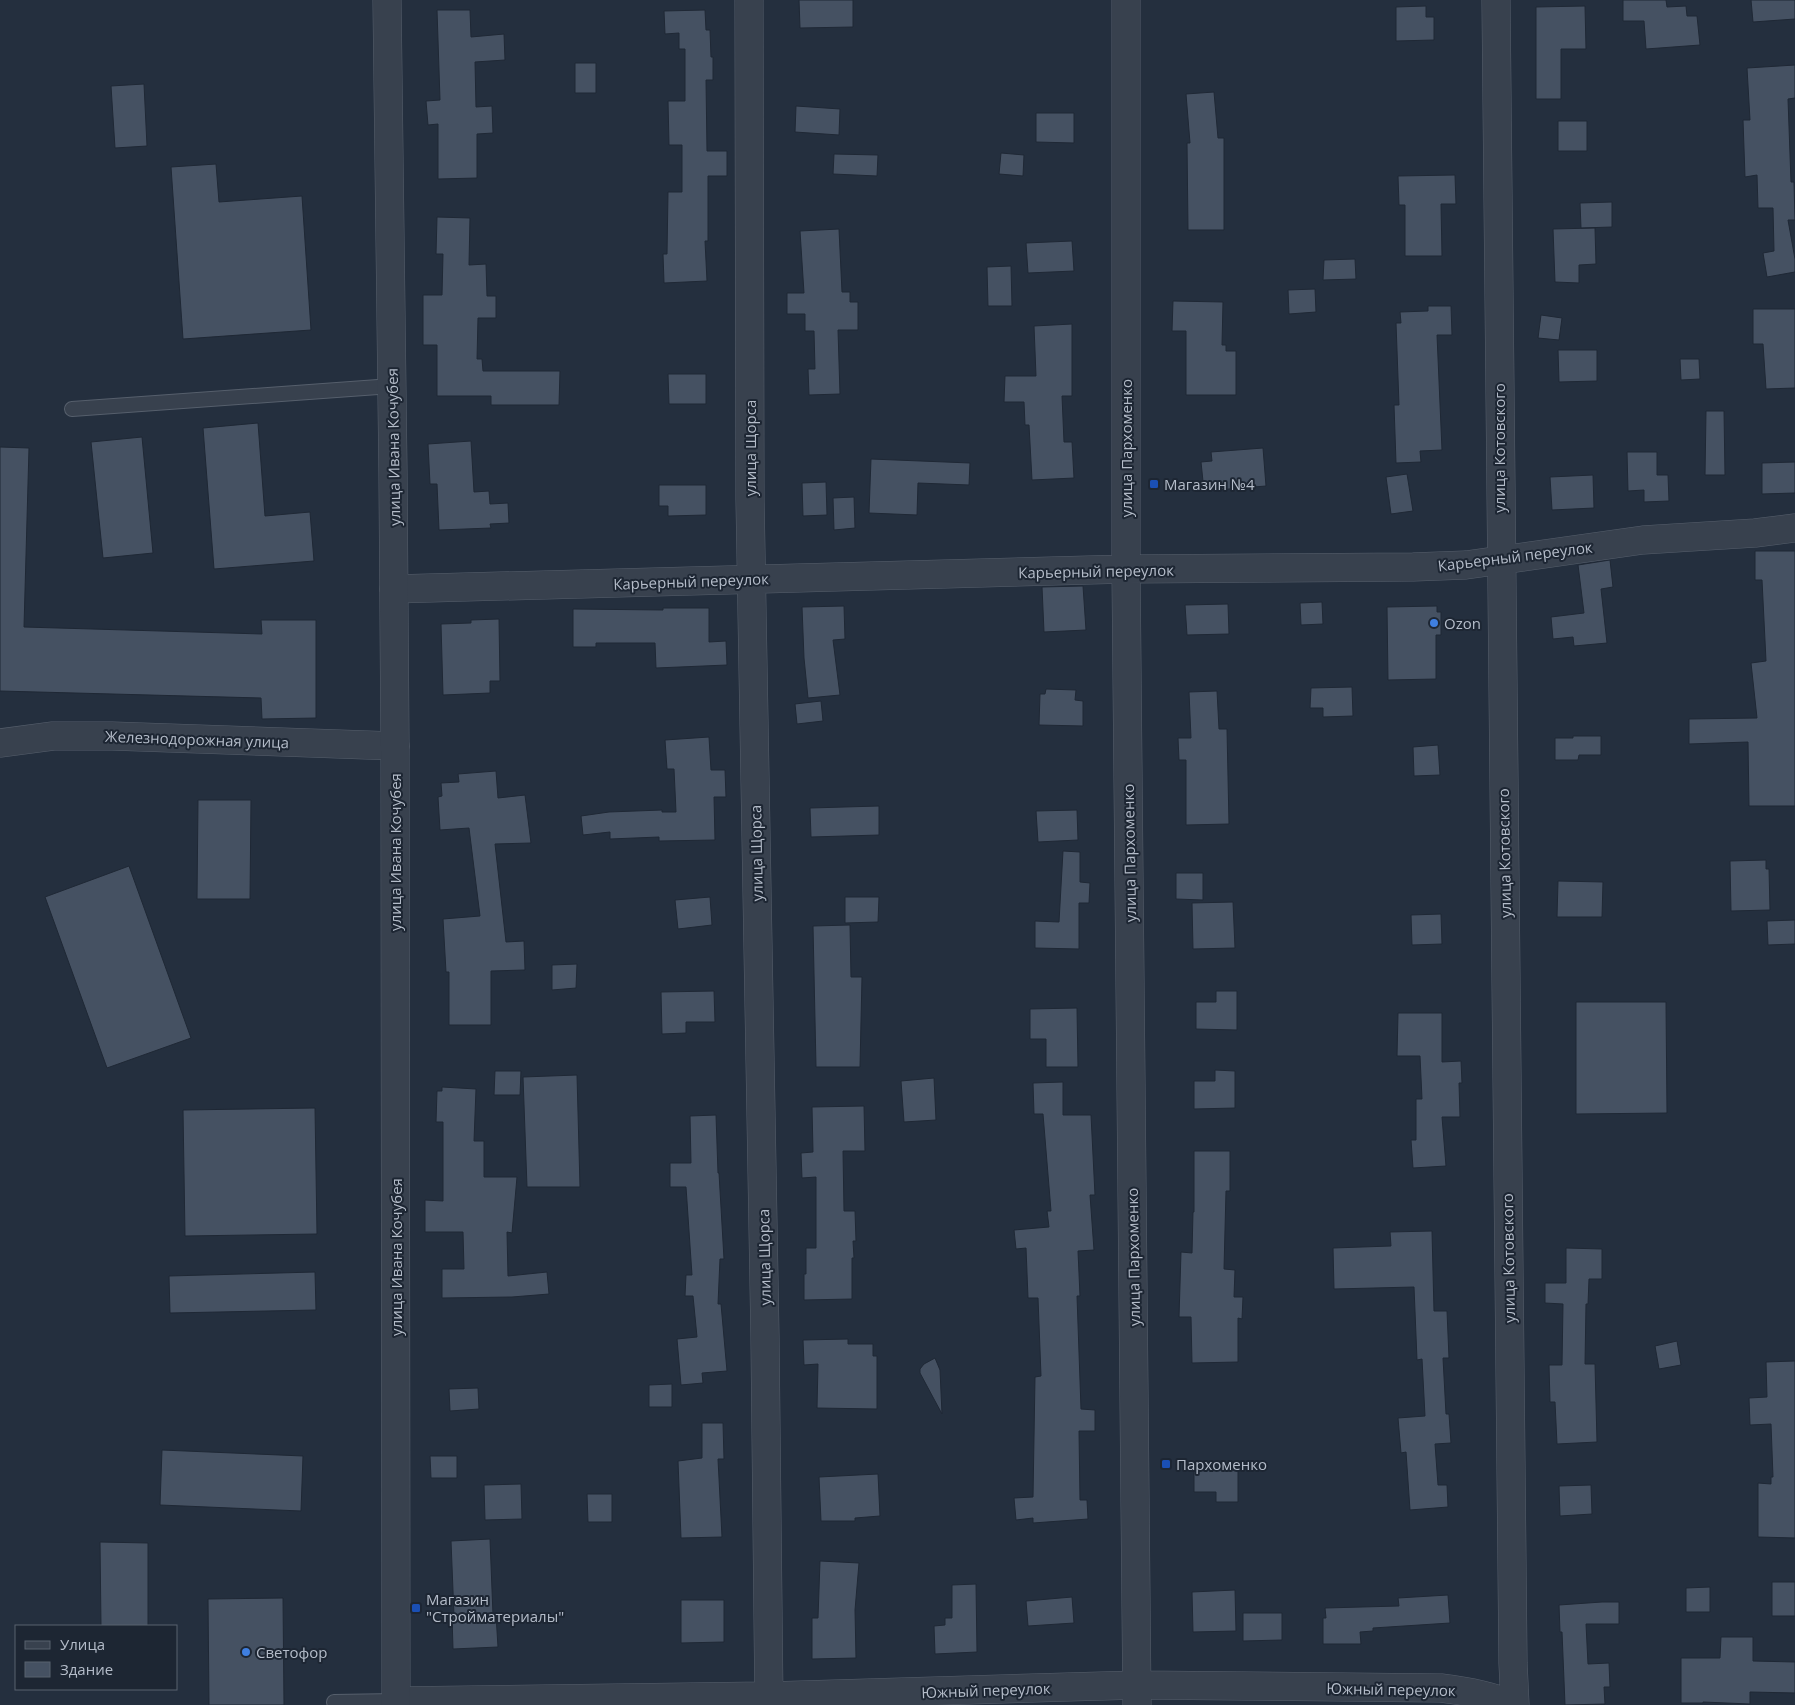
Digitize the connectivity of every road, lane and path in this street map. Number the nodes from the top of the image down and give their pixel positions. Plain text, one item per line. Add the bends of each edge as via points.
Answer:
1 (387, 0) edge
2 (749, 0) edge
3 (1126, 0) edge
4 (1496, 0) edge
5 (392, 386) junction
6 (72, 410) dead end
7 (1795, 528) edge
8 (1500, 560) junction
9 (1126, 570) junction
10 (751, 579) junction
11 (394, 589) junction
12 (0, 743) edge
13 (395, 746) junction
14 (1137, 1695) edge
15 (768, 1700) edge
16 (334, 1702) dead end
17 (396, 1703) edge
18 (1514, 1705) edge

1 - 5 street, улица Ивана Кочубея
2 - 10 street, улица Щорса
3 - 9 street, улица Пархоменко
4 - 8 street, улица Котовского
5 - 6 lane
5 - 11 street, улица Ивана Кочубея
7 - 8 street, Карьерный переулок via 1644,540
8 - 9 street, Карьерный переулок via 1413,567
8 - 18 street, улица Котовского
9 - 10 street, Карьерный переулок
9 - 14 street, улица Пархоменко
10 - 11 street, Карьерный переулок
10 - 15 street, улица Щорса via 766,1338
11 - 13 street, улица Ивана Кочубея
12 - 13 street, Железнодорожная улица via 53,736 102,736
13 - 17 street, улица Ивана Кочубея
14 - 15 street, Южный переулок
14 - 18 street, Южный переулок via 1441,1688 1470,1691
15 - 17 street, Южный переулок
16 - 17 lane

